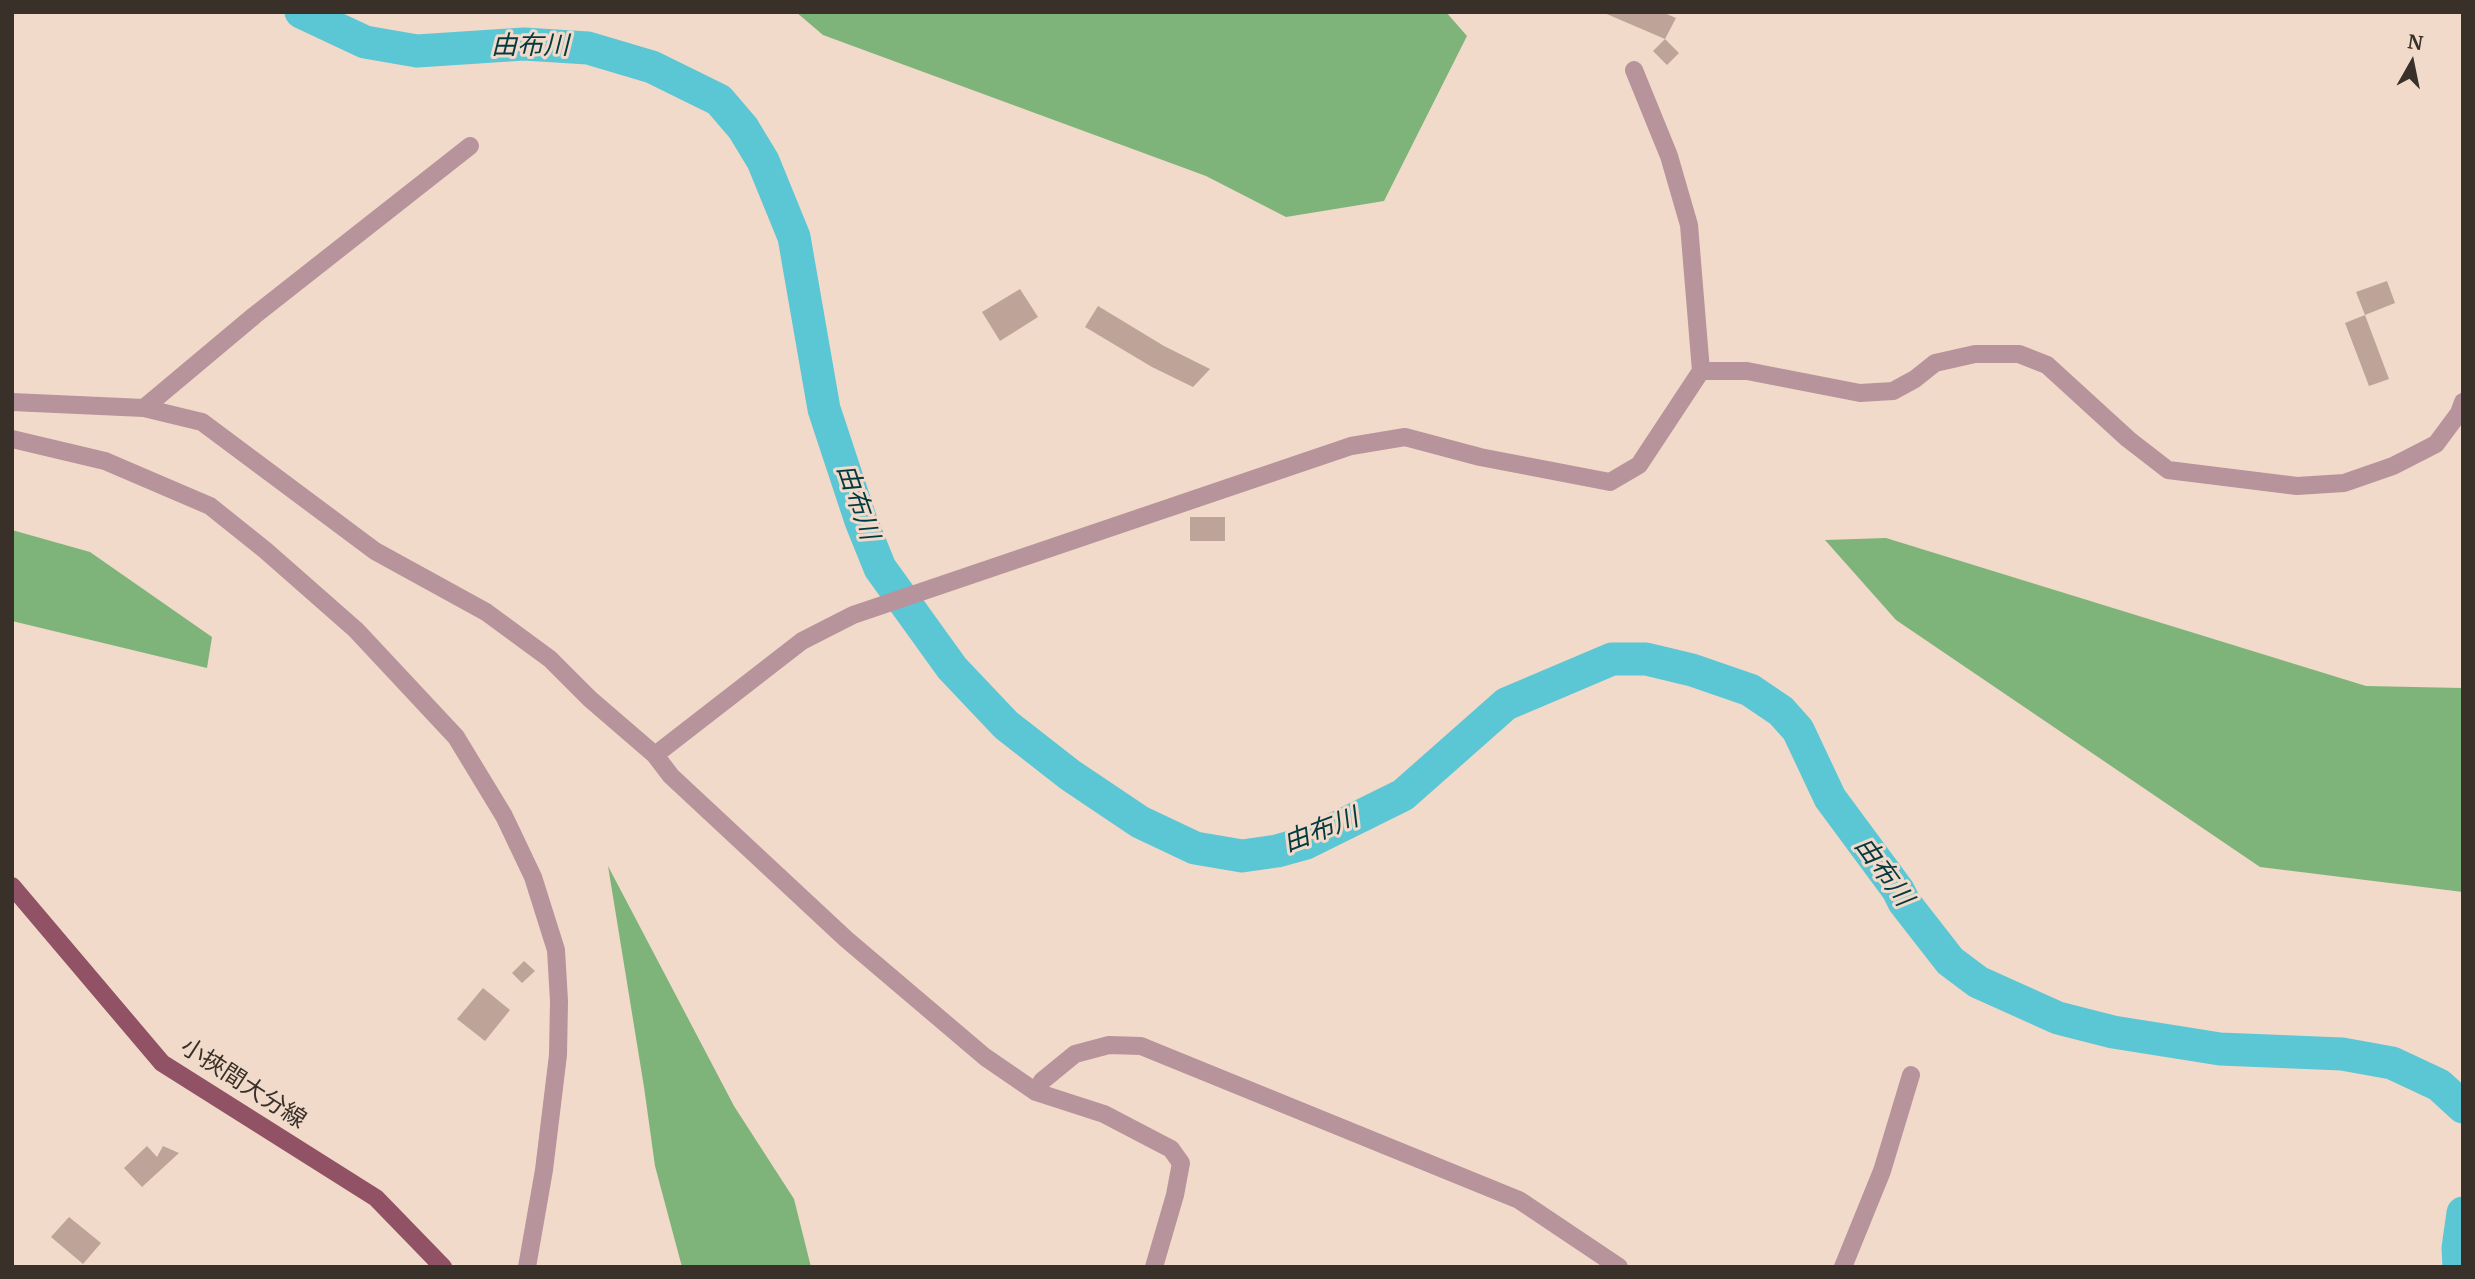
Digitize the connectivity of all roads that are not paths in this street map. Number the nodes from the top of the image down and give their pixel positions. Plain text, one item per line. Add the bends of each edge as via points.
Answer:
1 (1634, 70) dead end
2 (470, 146) dead end
3 (1701, 371) junction
4 (12, 401) edge
5 (2463, 402) edge
6 (144, 408) junction
7 (12, 439) edge
8 (655, 755) junction
9 (12, 886) edge
10 (1911, 1075) dead end
11 (1036, 1092) junction
12 (443, 1267) edge
13 (527, 1267) edge
14 (1154, 1267) edge
15 (1619, 1267) edge
16 (1843, 1267) edge

1 - 3 street via 1669,156 1689,225
2 - 6 street
3 - 5 street via 1746,371 1860,393 1893,391 1935,363 1975,354 2019,354 2047,365 2168,470 2297,486 2344,483 2393,466 2436,444
3 - 8 street via 1639,466 1611,482 1405,437 1351,446 853,615 802,641
4 - 6 street
6 - 8 street via 201,422 375,551 486,612 550,660
7 - 13 street via 105,461 210,506 356,630 456,737 516,840 556,950 558,1055
8 - 11 street via 671,776 846,939 985,1058
9 - 12 main road, 小挾間大分線 via 162,1062 376,1198
10 - 16 street via 1882,1171
11 - 14 street via 1104,1114 1171,1149 1181,1163
11 - 15 street via 1042,1081 1075,1054 1109,1045 1141,1046 1519,1200

